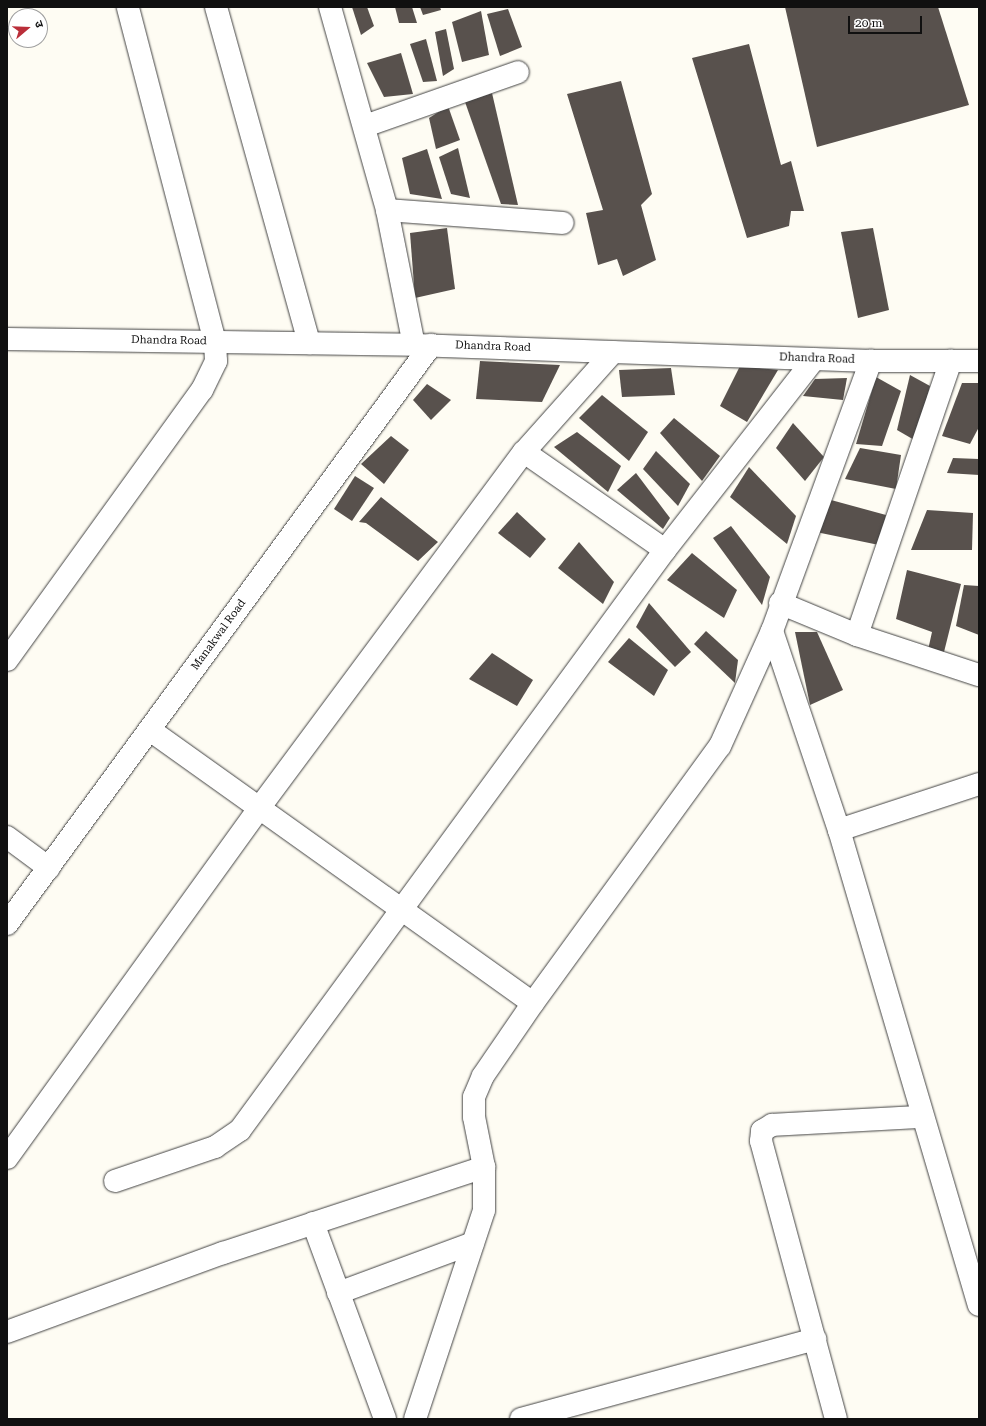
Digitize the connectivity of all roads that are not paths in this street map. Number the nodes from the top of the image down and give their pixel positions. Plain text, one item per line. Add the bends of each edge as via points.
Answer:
1 (128, 7) edge
2 (216, 7) edge
3 (330, 7) edge
4 (518, 72) dead end
5 (365, 126) junction
6 (387, 210) junction
7 (563, 223) dead end
8 (7, 339) edge
9 (216, 342) junction
10 (309, 343) junction
11 (422, 345) junction
12 (613, 352) junction
13 (814, 359) junction
14 (871, 361) junction
15 (951, 361) junction
16 (979, 361) edge
17 (524, 452) junction
18 (666, 550) junction
19 (780, 603) junction
20 (772, 631) junction
21 (857, 635) junction
22 (7, 660) edge
23 (979, 675) edge
24 (150, 730) junction
25 (979, 784) edge
26 (260, 807) junction
27 (839, 830) junction
28 (7, 837) edge
29 (49, 868) junction
30 (404, 911) junction
31 (7, 924) edge
32 (533, 1003) junction
33 (921, 1117) junction
34 (7, 1158) edge
35 (484, 1167) junction
36 (116, 1181) dead end
37 (313, 1223) junction
38 (473, 1243) junction
39 (338, 1293) junction
40 (979, 1305) edge
41 (7, 1332) edge
42 (815, 1339) junction
43 (385, 1419) edge
44 (415, 1419) edge
45 (521, 1419) edge
46 (836, 1419) edge

1 - 9 street
2 - 10 street
3 - 5 street
4 - 5 street
5 - 6 street
6 - 7 street
6 - 11 street
8 - 9 street, Dhandra Road
9 - 10 street, Dhandra Road
9 - 22 street via 212,374
10 - 11 street, Dhandra Road
11 - 12 street, Dhandra Road
11 - 24 street, Manakwal Road
12 - 13 street, Dhandra Road
12 - 17 street
13 - 14 street, Dhandra Road
13 - 18 street
14 - 15 street, Dhandra Road
14 - 19 street
15 - 16 street, Dhandra Road
15 - 21 street
17 - 18 street
17 - 26 street
18 - 30 street
19 - 20 street
19 - 21 street
20 - 27 street
20 - 32 street via 720,746
21 - 23 street
24 - 26 street
24 - 29 street, Manakwal Road
25 - 27 street
26 - 30 street
26 - 34 street
27 - 33 street
28 - 29 street
29 - 31 street, Manakwal Road
30 - 32 street
30 - 36 street via 240,1130 215,1147
32 - 35 street via 483,1076 474,1097 474,1117
33 - 40 street
33 - 42 street via 772,1125 762,1131 761,1141
35 - 37 street
35 - 38 street via 484,1210
37 - 39 street
37 - 41 street
38 - 39 street
38 - 44 street
39 - 43 street
42 - 45 street
42 - 46 street

